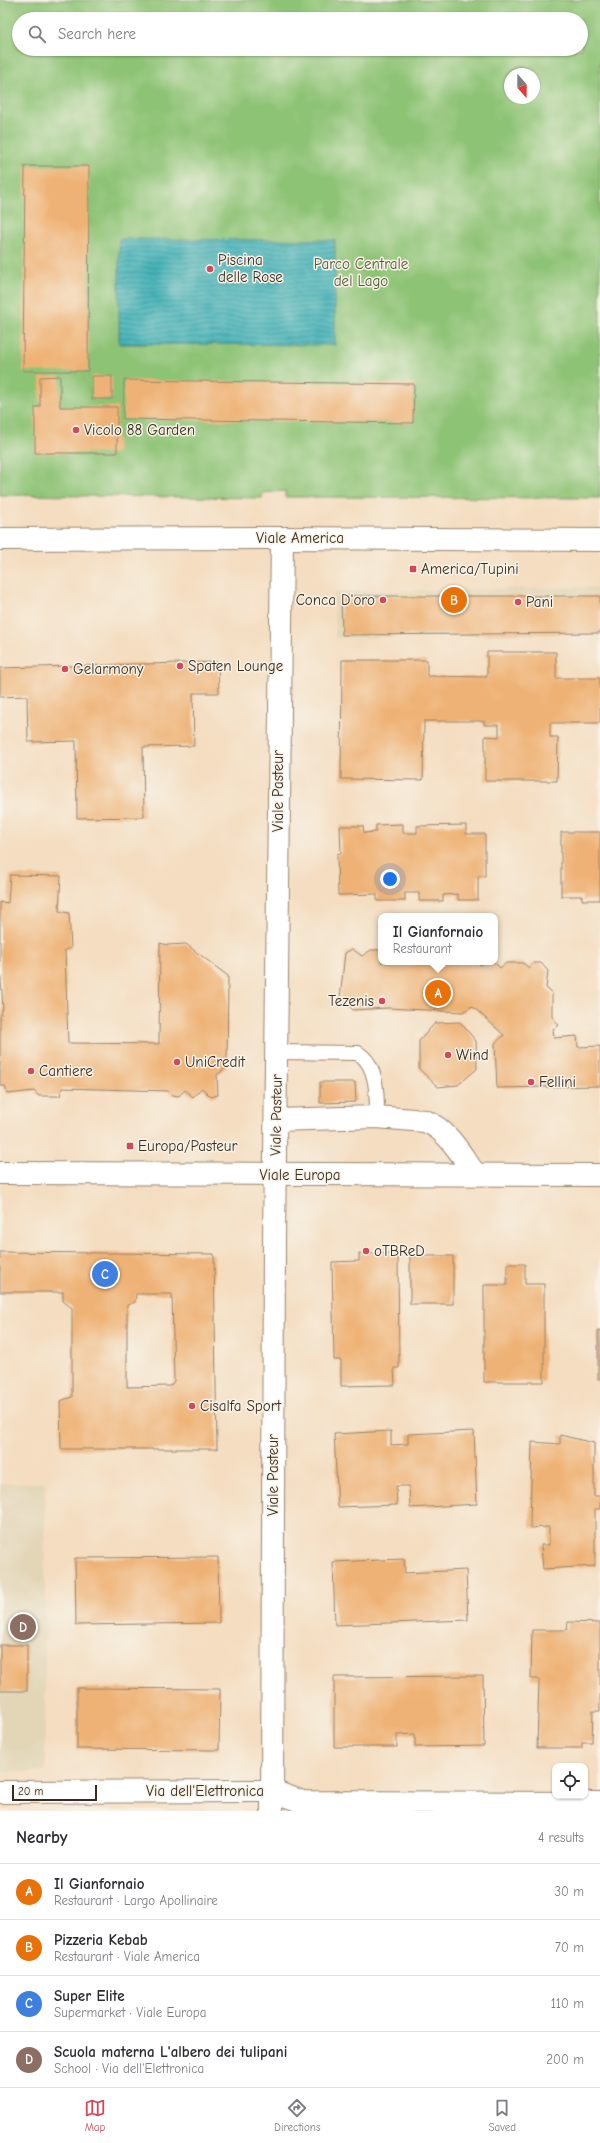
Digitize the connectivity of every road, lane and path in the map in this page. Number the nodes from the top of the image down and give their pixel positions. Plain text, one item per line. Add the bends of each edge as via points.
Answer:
1 (282, 538) junction
2 (0, 540) edge
3 (600, 540) edge
4 (276, 1052) junction
5 (377, 1117) junction
6 (276, 1120) junction
7 (0, 1173) edge
8 (474, 1174) junction
9 (275, 1175) junction
10 (600, 1175) edge
11 (0, 1792) edge
12 (272, 1801) edge
13 (600, 1803) edge

1 - 2 street, Viale America
1 - 3 street, Viale America
1 - 4 street, Viale Pasteur
4 - 5 lane via 362,1055 376,1085
4 - 6 street, Viale Pasteur
5 - 6 street
5 - 8 street via 418,1119 432,1124 444,1133
6 - 9 street, Viale Pasteur
7 - 9 street, Viale Europa
8 - 9 street, Viale Europa
8 - 10 street, Viale Europa
9 - 12 street, Viale Pasteur
11 - 12 street, Via dell'Elettronica
12 - 13 street, Via dell'Elettronica

